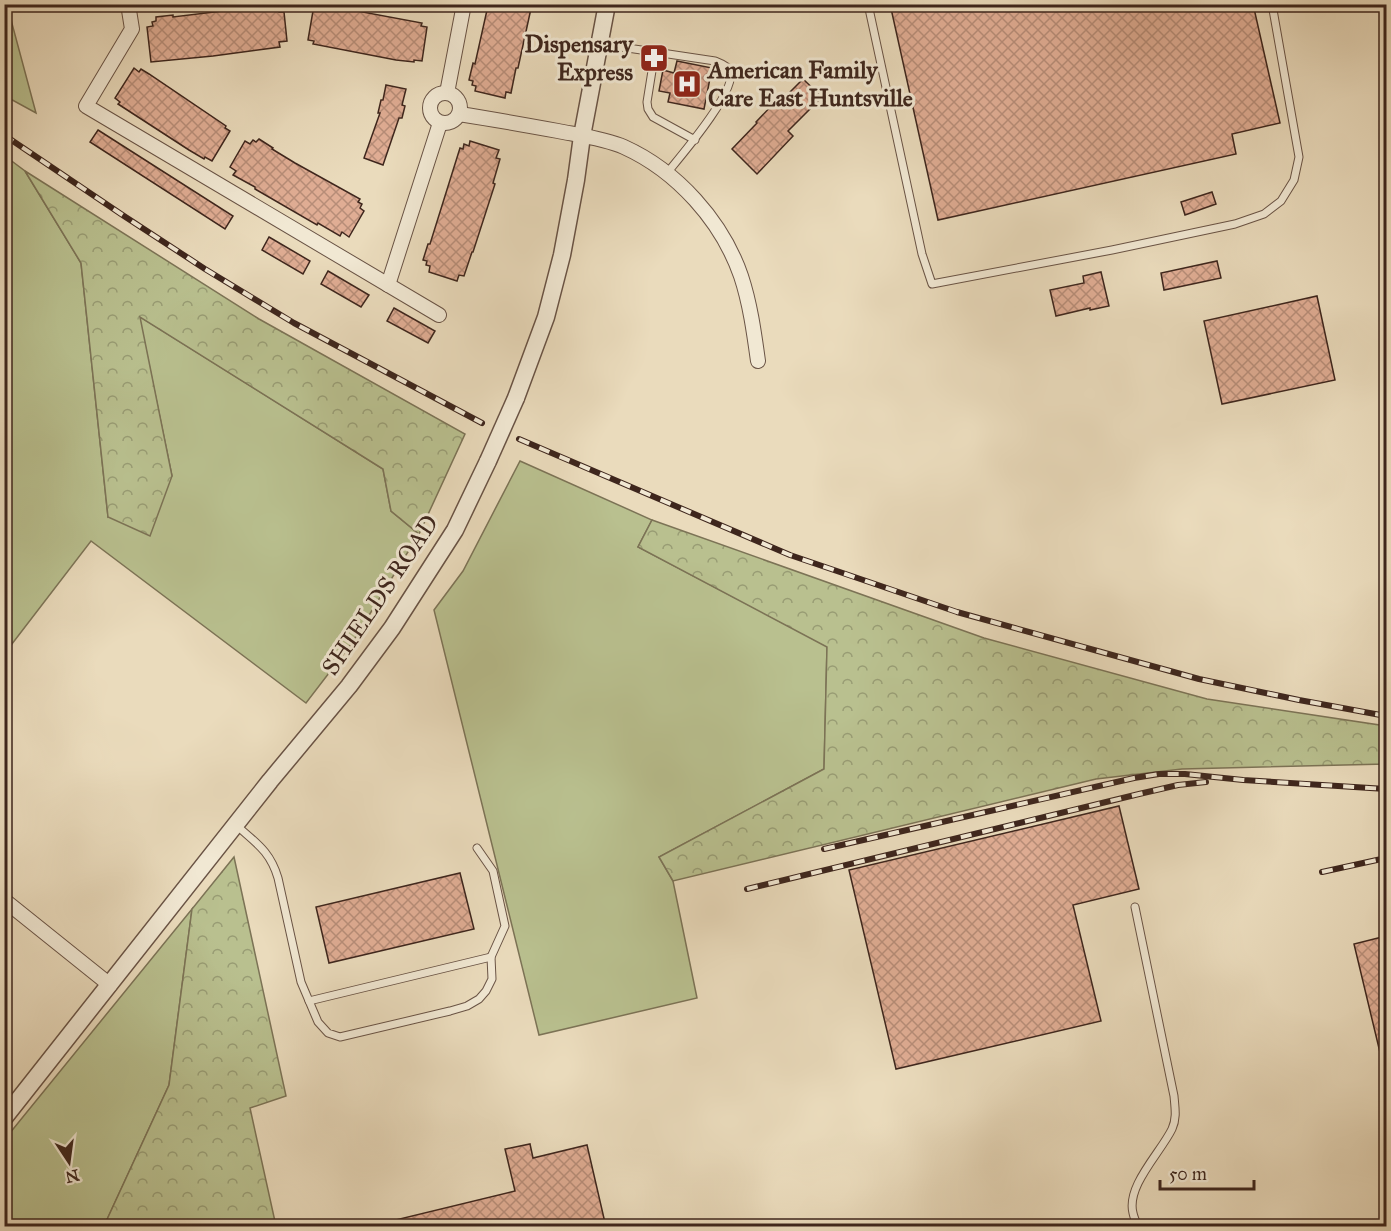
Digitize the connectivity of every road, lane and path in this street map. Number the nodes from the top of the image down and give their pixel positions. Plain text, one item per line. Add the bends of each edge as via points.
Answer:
1 (128, 4) edge
2 (464, 4) edge
3 (607, 4) edge
4 (868, 4) edge
5 (1272, 4) edge
6 (600, 45) junction
7 (655, 52) junction
8 (447, 93) junction
9 (459, 114) junction
10 (440, 123) junction
11 (582, 136) junction
12 (695, 140) junction
13 (667, 173) junction
14 (388, 285) junction
15 (439, 315) dead end
16 (758, 361) dead end
17 (236, 825) junction
18 (477, 848) dead end
19 (4, 900) edge
20 (1135, 907) dead end
21 (491, 957) junction
22 (110, 985) junction
23 (309, 1001) junction
24 (4, 1119) edge
25 (1138, 1227) edge

1 - 14 street via 132,29 86,106
2 - 8 street
3 - 6 street, SHIELDS ROAD
4 - 5 lane via 922,254 932,284 1235,224 1264,214 1281,201 1294,180 1299,157
6 - 7 lane
6 - 11 street, SHIELDS ROAD
7 - 12 lane via 648,109 653,117
7 - 12 lane via 715,61 730,71 727,91
8 - 9 street via 459,102
8 - 10 street via 437,95 431,103 432,117
9 - 10 street via 450,122
9 - 11 street
10 - 14 street
11 - 13 street via 623,147
11 - 17 street, SHIELDS ROAD, bridge via 560,265 546,316 516,398 456,530 349,686
12 - 13 lane
13 - 16 street via 710,216 727,246 749,304
14 - 15 street
17 - 22 street, SHIELDS ROAD
17 - 23 lane via 260,846 274,866
18 - 21 lane via 493,871 505,926
19 - 22 street
20 - 25 lane via 1176,1113 1172,1128 1143,1173 1133,1197 1132,1212
21 - 23 lane
21 - 23 lane via 492,979 486,991 467,1006 450,1011 340,1036 328,1033 318,1022
22 - 24 street, SHIELDS ROAD

